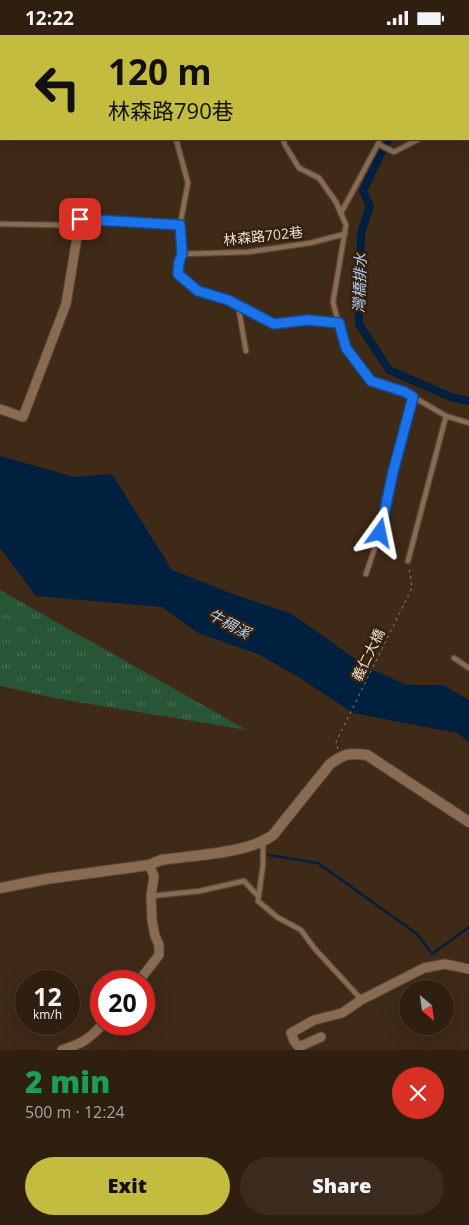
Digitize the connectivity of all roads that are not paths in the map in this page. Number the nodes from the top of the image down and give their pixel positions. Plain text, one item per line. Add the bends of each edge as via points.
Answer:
1 (176, 140) edge
2 (283, 140) edge
3 (416, 140) edge
4 (379, 141) edge
5 (341, 213) junction
6 (80, 219) junction
7 (0, 224) edge
8 (180, 225) junction
9 (344, 234) junction
10 (182, 254) junction
11 (238, 305) junction
12 (339, 323) junction
13 (246, 351) dead end
14 (413, 397) junction
15 (0, 409) edge
16 (446, 416) junction
17 (469, 423) edge
18 (408, 561) road end
19 (366, 574) dead end
20 (454, 658) dead end
21 (469, 667) edge
22 (469, 822) edge
23 (264, 842) junction
24 (149, 865) junction
25 (0, 888) edge
26 (151, 896) junction
27 (258, 896) junction
28 (469, 969) edge
29 (147, 970) edge
30 (361, 1000) junction
31 (92, 1035) edge
32 (321, 1037) dead end
33 (62, 1050) edge

1 - 8 lane via 188,183
2 - 5 lane via 299,168 319,178
3 - 4 lane via 394,152
4 - 5 lane
5 - 9 lane via 346,225
6 - 7 lane via 59,225
6 - 8 lane
6 - 15 street via 66,304 23,417
8 - 10 lane
9 - 10 lane, 林森路702巷 via 310,243 248,252
9 - 12 lane via 333,302
10 - 11 lane via 178,274 198,291
11 - 12 lane via 274,324 308,320
11 - 13 lane
12 - 14 lane via 346,348 371,381
14 - 16 lane
14 - 19 lane via 380,533
16 - 17 lane
16 - 18 lane
20 - 21 lane
22 - 23 street via 367,755 350,753 330,764
23 - 24 street via 248,848 161,860
23 - 27 lane
24 - 25 street
24 - 26 street via 154,876
26 - 27 lane via 200,891 244,881
26 - 29 street via 159,955
27 - 30 lane via 258,901 277,917 300,930
28 - 30 street via 445,963 424,968
30 - 32 street via 342,1013 314,1020 291,1033 300,1047
31 - 33 street via 78,1045

